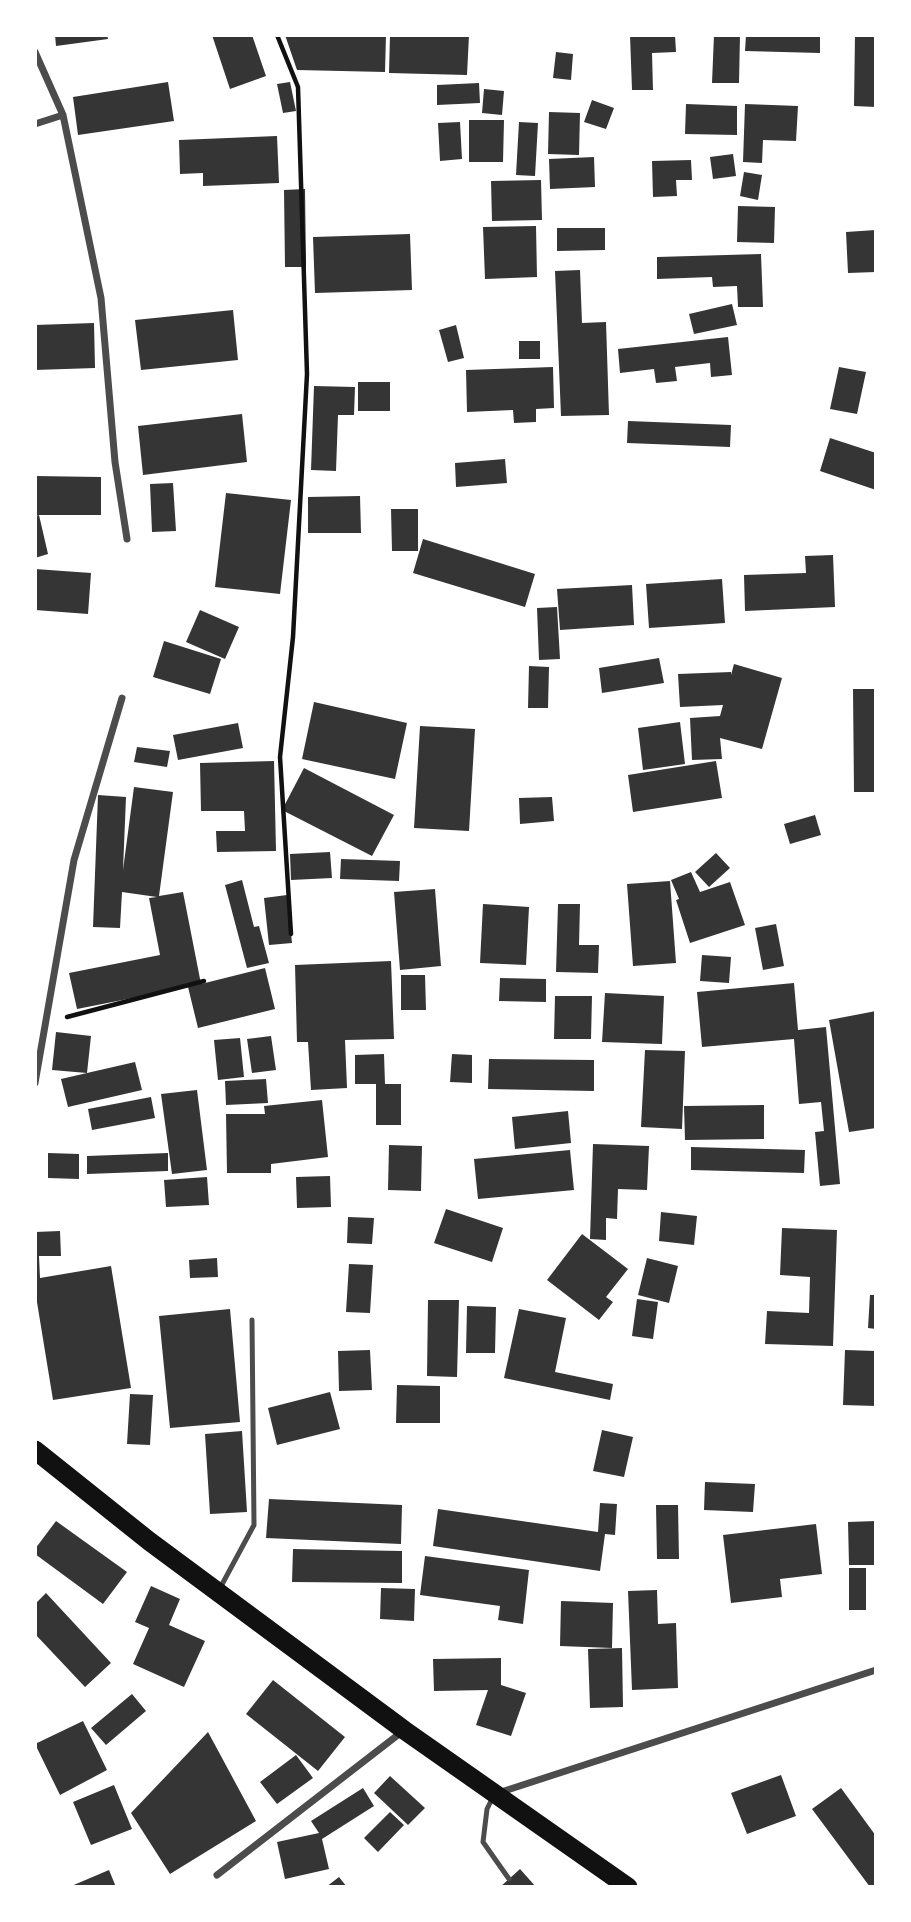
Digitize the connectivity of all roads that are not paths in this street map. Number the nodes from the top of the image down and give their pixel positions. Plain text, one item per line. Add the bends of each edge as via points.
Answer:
1 (35, 52) edge
2 (63, 115) junction
3 (35, 124) edge
4 (127, 539) dead end
5 (122, 698) dead end
6 (35, 1083) edge
7 (252, 1320) dead end
8 (35, 1450) edge
9 (218, 1592) junction
10 (876, 1670) edge
11 (404, 1730) junction
12 (494, 1794) junction
13 (217, 1875) dead end
14 (509, 1879) dead end
15 (628, 1887) edge

1 - 2 street
2 - 3 street
2 - 4 street via 101,298
5 - 6 street via 74,860
7 - 9 lane via 254,1525
8 - 9 highway
9 - 11 highway
10 - 12 street
11 - 12 highway
11 - 13 street
12 - 14 lane via 483,1842
12 - 15 highway

